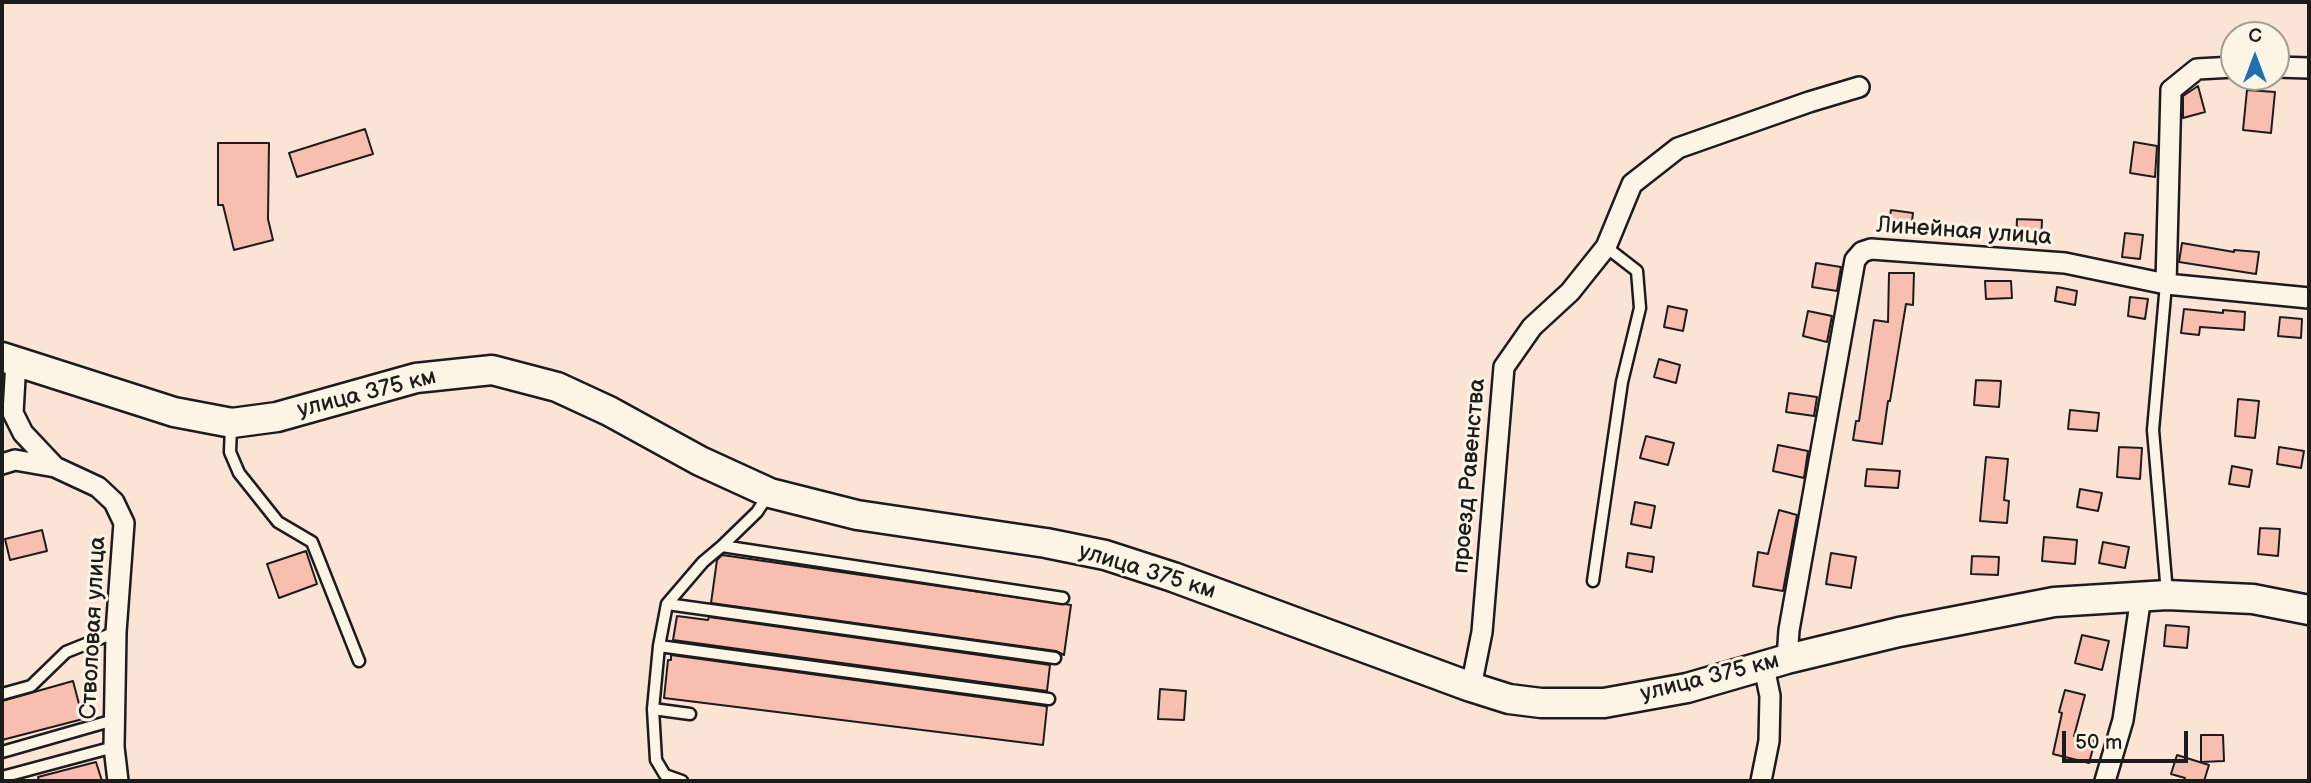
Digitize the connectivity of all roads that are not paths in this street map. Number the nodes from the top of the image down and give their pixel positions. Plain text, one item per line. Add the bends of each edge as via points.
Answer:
1 (2220, 67) edge
2 (2290, 67) edge
3 (2309, 68) edge
4 (1859, 87) dead end
5 (1606, 247) junction
6 (2166, 284) junction
7 (2309, 298) edge
8 (9, 359) edge
9 (232, 423) junction
10 (2, 464) edge
11 (55, 467) junction
12 (770, 493) junction
13 (722, 546) junction
14 (1593, 581) dead end
15 (2154, 595) junction
16 (1063, 598) dead end
17 (667, 604) junction
18 (2309, 610) edge
19 (116, 632) junction
20 (659, 646) junction
21 (1055, 658) dead end
22 (359, 661) dead end
23 (1775, 663) junction
24 (1471, 687) junction
25 (2, 694) edge
26 (1049, 699) dead end
27 (653, 709) junction
28 (690, 714) dead end
29 (114, 720) junction
30 (114, 747) junction
31 (2, 752) edge
32 (2, 778) edge
33 (118, 781) edge
34 (682, 781) edge
35 (1761, 781) edge
36 (2105, 781) edge

1 - 6 street via 2197,69 2171,90
2 - 3 street
4 - 5 street, проезд Равенства via 1678,148 1632,184
5 - 14 lane via 1637,271 1640,308 1622,382
5 - 24 street, проезд Равенства via 1570,292 1532,327 1504,367 1482,632
6 - 7 street, Линейная улица
6 - 15 lane via 2153,430
6 - 23 street, Линейная улица via 2065,263 1871,249 1857,256 1789,629
8 - 9 main road, улица 375 км via 174,412
8 - 11 street, Стволовая улица via 13,413 23,433
9 - 12 main road, улица 375 км via 277,417 416,378 492,370 557,387
9 - 22 lane via 230,452 239,473 278,522 312,542
10 - 11 street via 15,460
11 - 19 street, Стволовая улица via 97,487 114,502 124,523
12 - 13 lane
12 - 24 main road, улица 375 км via 857,515 1105,555
13 - 16 lane
13 - 17 lane
15 - 18 main road, улица 375 км via 2253,599
15 - 23 main road, улица 375 км via 2054,602 1970,616
15 - 36 street
17 - 20 lane
17 - 21 lane
19 - 25 lane via 66,652 31,686
19 - 29 street, Стволовая улица
20 - 26 lane
20 - 27 lane
23 - 24 main road, улица 375 км via 1688,688 1604,703 1541,703
23 - 35 street
27 - 28 lane
27 - 34 lane via 656,760 665,775
29 - 30 street, Стволовая улица
29 - 31 lane
30 - 32 lane
30 - 33 street, Стволовая улица

